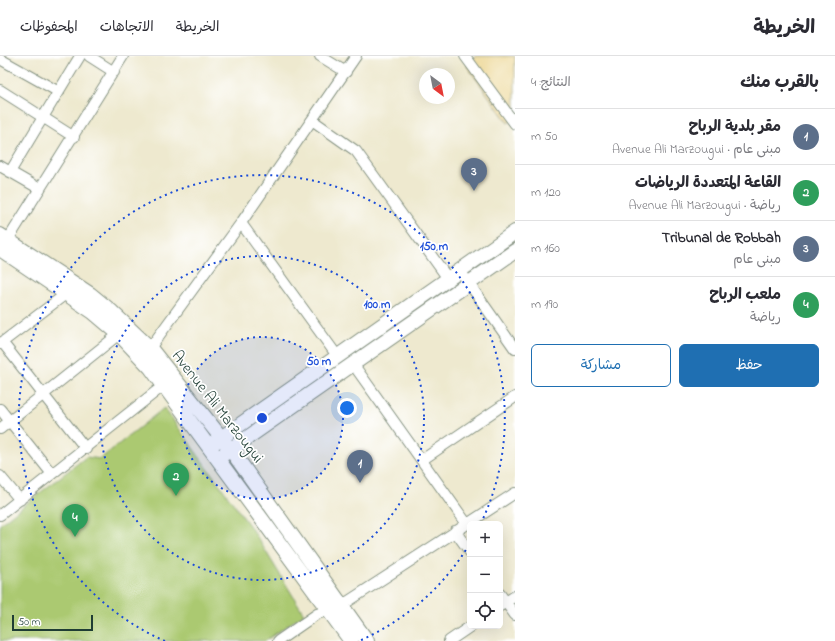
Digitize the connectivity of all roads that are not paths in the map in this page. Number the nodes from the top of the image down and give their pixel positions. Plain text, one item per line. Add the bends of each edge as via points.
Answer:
1 (80, 56) edge
2 (89, 56) edge
3 (123, 56) edge
4 (320, 56) edge
5 (356, 56) edge
6 (465, 56) edge
7 (0, 59) edge
8 (114, 72) junction
9 (346, 72) junction
10 (0, 90) edge
11 (59, 92) junction
12 (44, 119) junction
13 (312, 120) junction
14 (515, 124) edge
15 (74, 137) junction
16 (0, 166) edge
17 (10, 172) junction
18 (40, 189) junction
19 (241, 223) junction
20 (515, 232) edge
21 (2, 245) edge
22 (515, 250) edge
23 (455, 276) junction
24 (469, 284) junction
25 (72, 289) junction
26 (119, 334) junction
27 (1, 343) edge
28 (150, 348) junction
29 (515, 349) edge
30 (338, 357) junction
31 (353, 364) junction
32 (169, 381) junction
33 (44, 395) junction
34 (515, 397) edge
35 (0, 409) edge
36 (10, 421) junction
37 (0, 429) edge
38 (222, 438) junction
39 (210, 446) junction
40 (86, 449) junction
41 (230, 450) junction
42 (218, 458) junction
43 (422, 460) junction
44 (52, 474) junction
45 (0, 476) edge
46 (515, 493) edge
47 (20, 500) junction
48 (0, 515) edge
49 (472, 521) edge
50 (467, 524) joint
51 (455, 531) junction
52 (467, 548) edge
53 (515, 596) edge
54 (503, 601) edge
55 (503, 602) edge
56 (335, 608) junction
57 (515, 615) edge
58 (467, 629) edge
59 (283, 640) edge
60 (351, 641) edge
61 (367, 641) edge
62 (449, 641) edge

1 - 11 street
2 - 8 street
3 - 8 street
4 - 9 street
5 - 9 street
6 - 14 street
7 - 11 street
8 - 15 street
9 - 13 street
10 - 12 street
11 - 12 street
12 - 15 street
12 - 17 street
13 - 19 street
13 - 23 street via 356,151
15 - 18 street
16 - 17 street
17 - 18 street
18 - 21 street
19 - 28 street
19 - 30 street
20 - 23 main road
21 - 25 main road, Avenue Ali Marzougui
22 - 24 main road
23 - 24 street
23 - 30 main road
24 - 29 street
24 - 31 main road
25 - 26 main road, Avenue Ali Marzougui via 93,312
25 - 27 street
25 - 28 main road, Avenue Ali Marzougui via 112,312
26 - 32 main road, Avenue Ali Marzougui
26 - 33 street
27 - 33 street
28 - 32 main road, Avenue Ali Marzougui
30 - 38 main road
31 - 41 main road
31 - 43 street
32 - 38 main road, Avenue Ali Marzougui
32 - 39 main road, Avenue Ali Marzougui
32 - 40 street
33 - 36 street
33 - 40 street
34 - 43 street
35 - 36 street
36 - 37 street
36 - 44 street
38 - 39 main road
38 - 41 main road, Avenue Ali Marzougui
39 - 42 main road, Avenue Ali Marzougui
40 - 44 street
41 - 42 main road
41 - 56 main road, Avenue Ali Marzougui
42 - 56 main road, Avenue Ali Marzougui
43 - 50 street
44 - 47 street
45 - 47 street
46 - 49 street
47 - 48 street
50 - 51 street
51 - 52 street
51 - 56 street
53 - 54 street
55 - 57 street
56 - 59 street via 317,614
56 - 60 main road, Avenue Ali Marzougui
56 - 61 main road, Avenue Ali Marzougui
58 - 62 street

